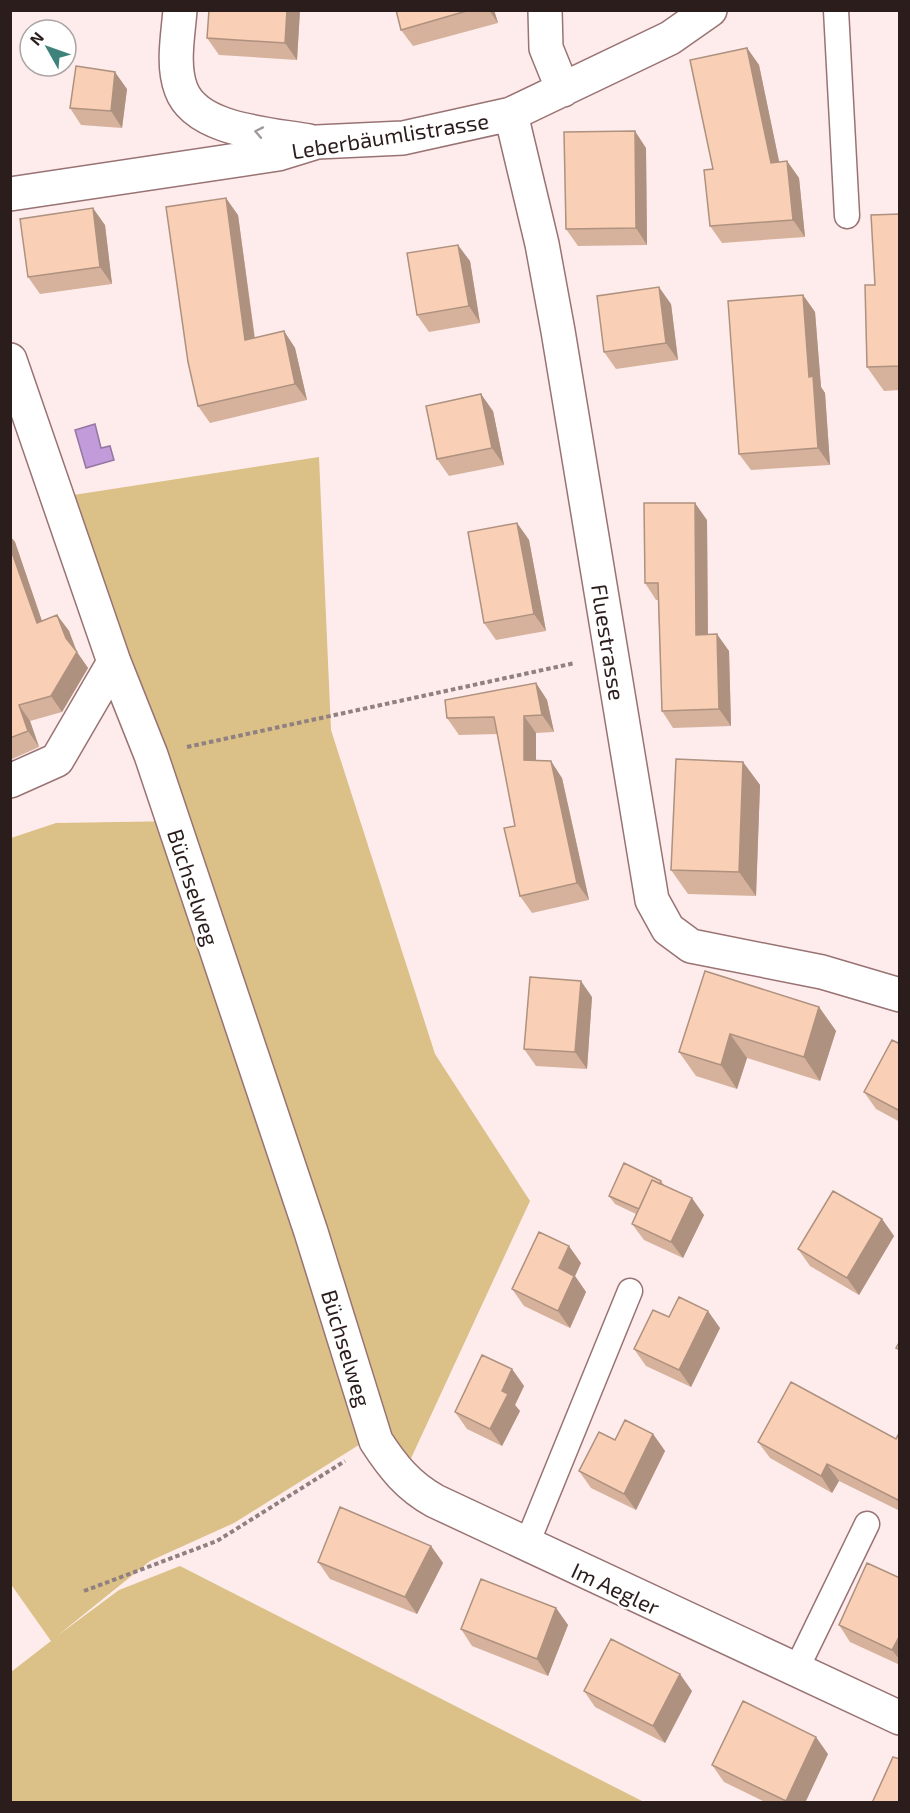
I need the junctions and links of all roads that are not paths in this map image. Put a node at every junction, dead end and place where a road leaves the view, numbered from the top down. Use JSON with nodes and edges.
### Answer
{"nodes":[{"id":1,"x":180,"y":10,"type":"edge"},
{"id":2,"x":545,"y":10,"type":"edge"},
{"id":3,"x":711,"y":10,"type":"edge"},
{"id":4,"x":836,"y":10,"type":"edge"},
{"id":5,"x":563,"y":90,"type":"junction"},
{"id":6,"x":511,"y":114,"type":"junction"},
{"id":7,"x":317,"y":142,"type":"junction"},
{"id":8,"x":10,"y":194,"type":"edge"},
{"id":9,"x":847,"y":216,"type":"dead end"},
{"id":10,"x":10,"y":360,"type":"edge"},
{"id":11,"x":114,"y":662,"type":"junction"},
{"id":12,"x":10,"y":781,"type":"edge"},
{"id":13,"x":900,"y":995,"type":"edge"},
{"id":14,"x":630,"y":1291,"type":"dead end"},
{"id":15,"x":372,"y":1429,"type":"joint"},
{"id":16,"x":867,"y":1524,"type":"dead end"},
{"id":17,"x":526,"y":1546,"type":"junction"},
{"id":18,"x":796,"y":1670,"type":"junction"},
{"id":19,"x":900,"y":1718,"type":"edge"}],
"edges":[{"from":7,"to":1,"type":"street","one_way":true},
{"from":2,"to":5,"type":"street"},
{"from":3,"to":5,"type":"street","name":"Leberbäumlistrasse"},
{"from":4,"to":9,"type":"lane"},
{"from":5,"to":6,"type":"street","name":"Leberbäumlistrasse"},
{"from":6,"to":7,"type":"street","name":"Leberbäumlistrasse"},
{"from":6,"to":13,"type":"street","name":"Fluestrasse"},
{"from":7,"to":8,"type":"street","name":"Leberbäumlistrasse"},
{"from":10,"to":11,"type":"street","name":"Büchselweg"},
{"from":11,"to":12,"type":"street"},
{"from":11,"to":15,"type":"street","name":"Büchselweg"},
{"from":14,"to":17,"type":"lane"},
{"from":15,"to":17,"type":"street","name":"Im Aegler"},
{"from":16,"to":18,"type":"lane"},
{"from":17,"to":18,"type":"street","name":"Im Aegler"},
{"from":18,"to":19,"type":"street","name":"Im Aegler"}]}
